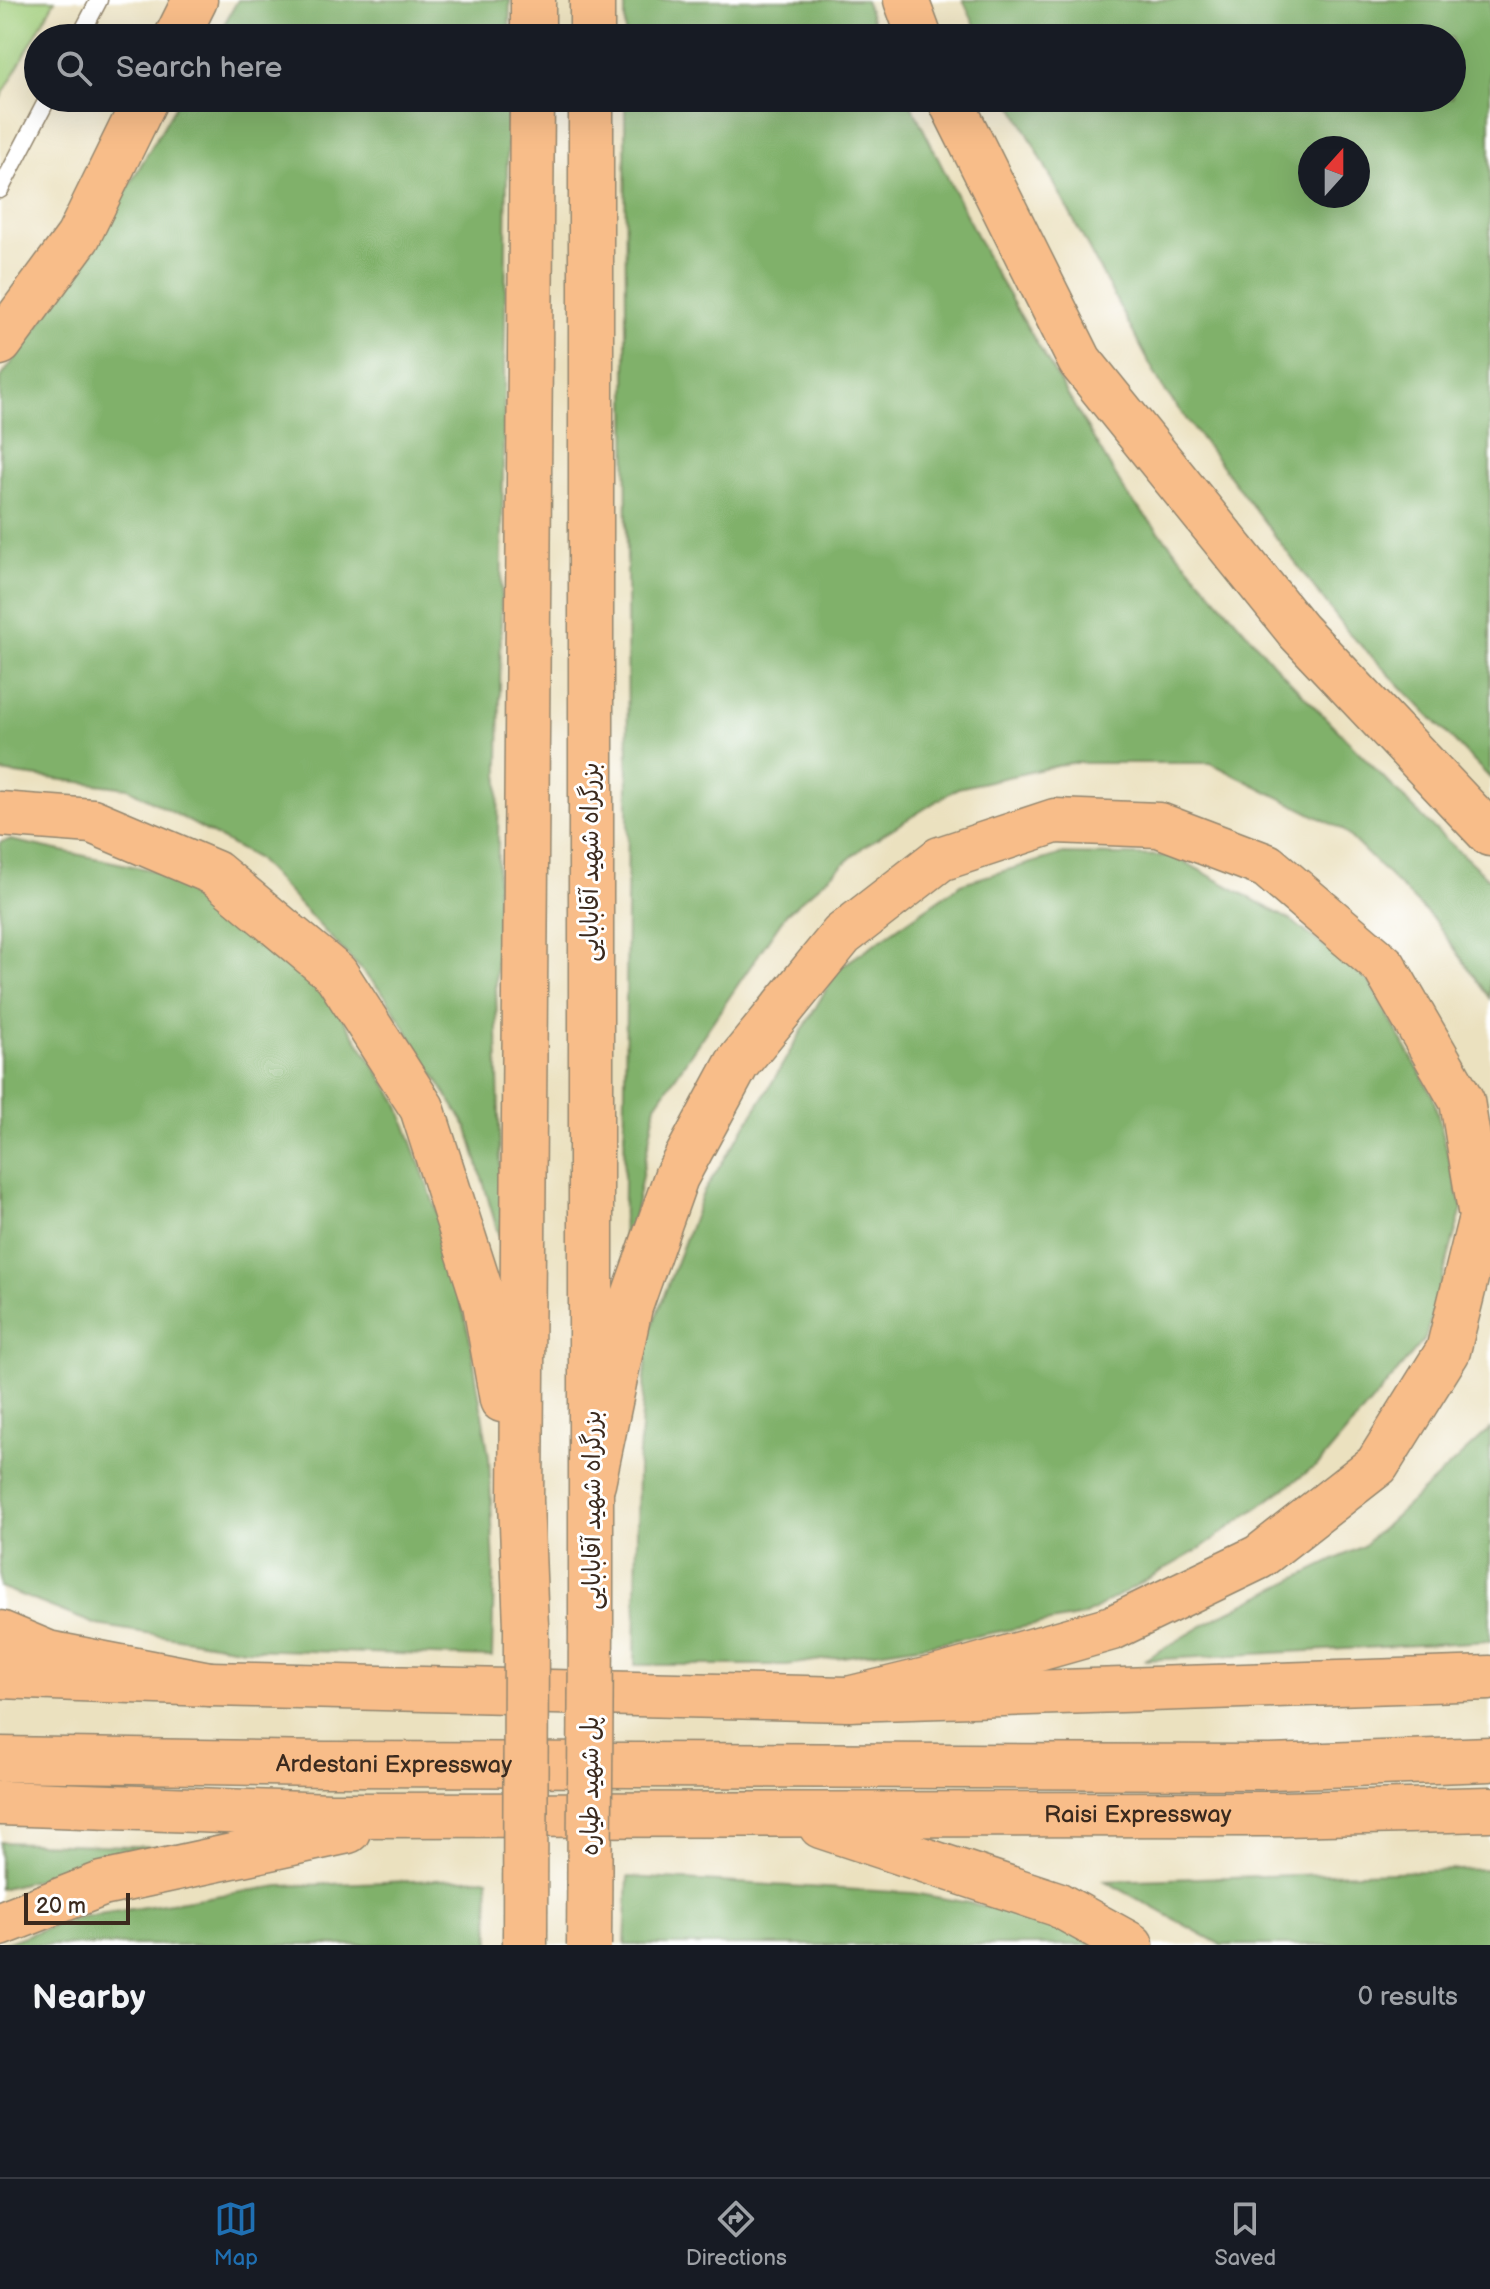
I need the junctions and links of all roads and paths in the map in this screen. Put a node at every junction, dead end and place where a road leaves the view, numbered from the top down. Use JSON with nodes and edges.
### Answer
{"nodes":[{"id":1,"x":99,"y":0,"type":"edge"},
{"id":2,"x":195,"y":0,"type":"edge"},
{"id":3,"x":533,"y":0,"type":"edge"},
{"id":4,"x":592,"y":0,"type":"edge"},
{"id":5,"x":906,"y":0,"type":"edge"},
{"id":6,"x":86,"y":24,"type":"edge"},
{"id":7,"x":183,"y":24,"type":"edge"},
{"id":8,"x":533,"y":24,"type":"edge"},
{"id":9,"x":592,"y":24,"type":"edge"},
{"id":10,"x":915,"y":24,"type":"edge"},
{"id":11,"x":41,"y":112,"type":"edge"},
{"id":12,"x":139,"y":112,"type":"edge"},
{"id":13,"x":532,"y":112,"type":"edge"},
{"id":14,"x":591,"y":112,"type":"edge"},
{"id":15,"x":956,"y":112,"type":"edge"},
{"id":16,"x":0,"y":190,"type":"edge"},
{"id":17,"x":0,"y":343,"type":"edge"},
{"id":18,"x":0,"y":814,"type":"edge"},
{"id":19,"x":1490,"y":834,"type":"edge"},
{"id":20,"x":593,"y":1483,"type":"junction"},
{"id":21,"x":521,"y":1501,"type":"junction"},
{"id":22,"x":591,"y":1627,"type":"joint"},
{"id":23,"x":0,"y":1633,"type":"edge"},
{"id":24,"x":0,"y":1676,"type":"edge"},
{"id":25,"x":1490,"y":1678,"type":"edge"},
{"id":26,"x":210,"y":1684,"type":"junction"},
{"id":27,"x":848,"y":1699,"type":"junction"},
{"id":28,"x":0,"y":1759,"type":"edge"},
{"id":29,"x":1490,"y":1759,"type":"edge"},
{"id":30,"x":788,"y":1766,"type":"joint"},
{"id":31,"x":0,"y":1803,"type":"edge"},
{"id":32,"x":1490,"y":1809,"type":"edge"},
{"id":33,"x":430,"y":1814,"type":"junction"},
{"id":34,"x":785,"y":1814,"type":"junction"},
{"id":35,"x":0,"y":1924,"type":"edge"},
{"id":36,"x":525,"y":1945,"type":"edge"},
{"id":37,"x":589,"y":1945,"type":"edge"},
{"id":38,"x":1131,"y":1945,"type":"edge"}],
"edges":[{"from":1,"to":6,"type":"lane"},
{"from":2,"to":7,"type":"main road"},
{"from":3,"to":8,"type":"main road"},
{"from":4,"to":9,"type":"main road"},
{"from":5,"to":10,"type":"main road"},
{"from":11,"to":16,"type":"lane"},
{"from":12,"to":17,"type":"main road"},
{"from":13,"to":21,"type":"main road"},
{"from":14,"to":20,"type":"main road","name":"بزرگراه شهید آقابابایی"},
{"from":15,"to":19,"type":"main road"},
{"from":18,"to":21,"type":"main road"},
{"from":20,"to":22,"type":"main road","name":"بزرگراه شهید آقابابایی"},
{"from":20,"to":27,"type":"main road"},
{"from":21,"to":36,"type":"main road","bridge":true},
{"from":22,"to":37,"type":"main road","name":"پل شهید طیاره","bridge":true},
{"from":23,"to":26,"type":"main road"},
{"from":24,"to":26,"type":"main road"},
{"from":25,"to":27,"type":"main road"},
{"from":26,"to":27,"type":"main road"},
{"from":28,"to":30,"type":"main road","name":"Ardestani Expressway"},
{"from":29,"to":30,"type":"main road","name":"Raisi Expressway"},
{"from":31,"to":33,"type":"main road","name":"Ardestani Expressway"},
{"from":32,"to":34,"type":"main road","name":"Raisi Expressway"},
{"from":33,"to":34,"type":"main road","name":"Ardestani Expressway"},
{"from":33,"to":35,"type":"main road"},
{"from":34,"to":38,"type":"main road"}]}
